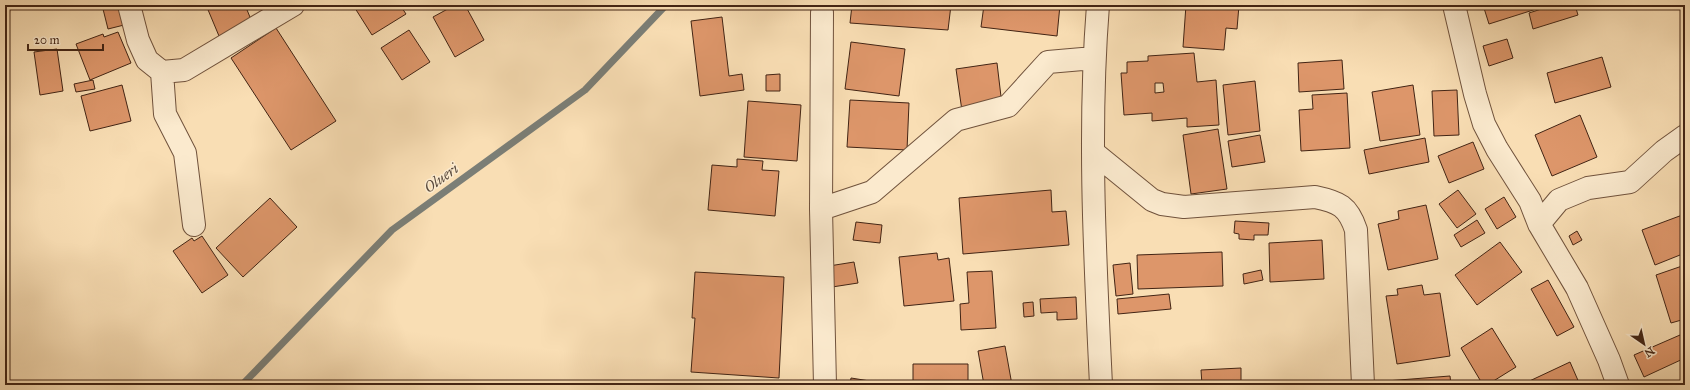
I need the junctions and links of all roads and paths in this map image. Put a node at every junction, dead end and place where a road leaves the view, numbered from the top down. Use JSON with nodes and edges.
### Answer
{"nodes":[{"id":1,"x":129,"y":5,"type":"edge"},
{"id":2,"x":293,"y":5,"type":"edge"},
{"id":3,"x":1098,"y":5,"type":"edge"},
{"id":4,"x":1454,"y":5,"type":"edge"},
{"id":5,"x":822,"y":13,"type":"dead end"},
{"id":6,"x":1094,"y":58,"type":"junction"},
{"id":7,"x":162,"y":72,"type":"junction"},
{"id":8,"x":1685,"y":136,"type":"edge"},
{"id":9,"x":1093,"y":152,"type":"junction"},
{"id":10,"x":821,"y":209,"type":"junction"},
{"id":11,"x":1539,"y":224,"type":"junction"},
{"id":12,"x":194,"y":225,"type":"dead end"},
{"id":13,"x":825,"y":385,"type":"edge"},
{"id":14,"x":1101,"y":385,"type":"edge"},
{"id":15,"x":1363,"y":385,"type":"edge"},
{"id":16,"x":1618,"y":385,"type":"edge"}],
"edges":[{"from":1,"to":7,"type":"street"},
{"from":2,"to":7,"type":"street"},
{"from":3,"to":6,"type":"street"},
{"from":4,"to":11,"type":"street"},
{"from":5,"to":10,"type":"street"},
{"from":6,"to":9,"type":"street"},
{"from":6,"to":10,"type":"street"},
{"from":7,"to":12,"type":"street"},
{"from":8,"to":11,"type":"street"},
{"from":9,"to":14,"type":"street"},
{"from":9,"to":15,"type":"street"},
{"from":10,"to":13,"type":"street"},
{"from":11,"to":16,"type":"street"}]}
